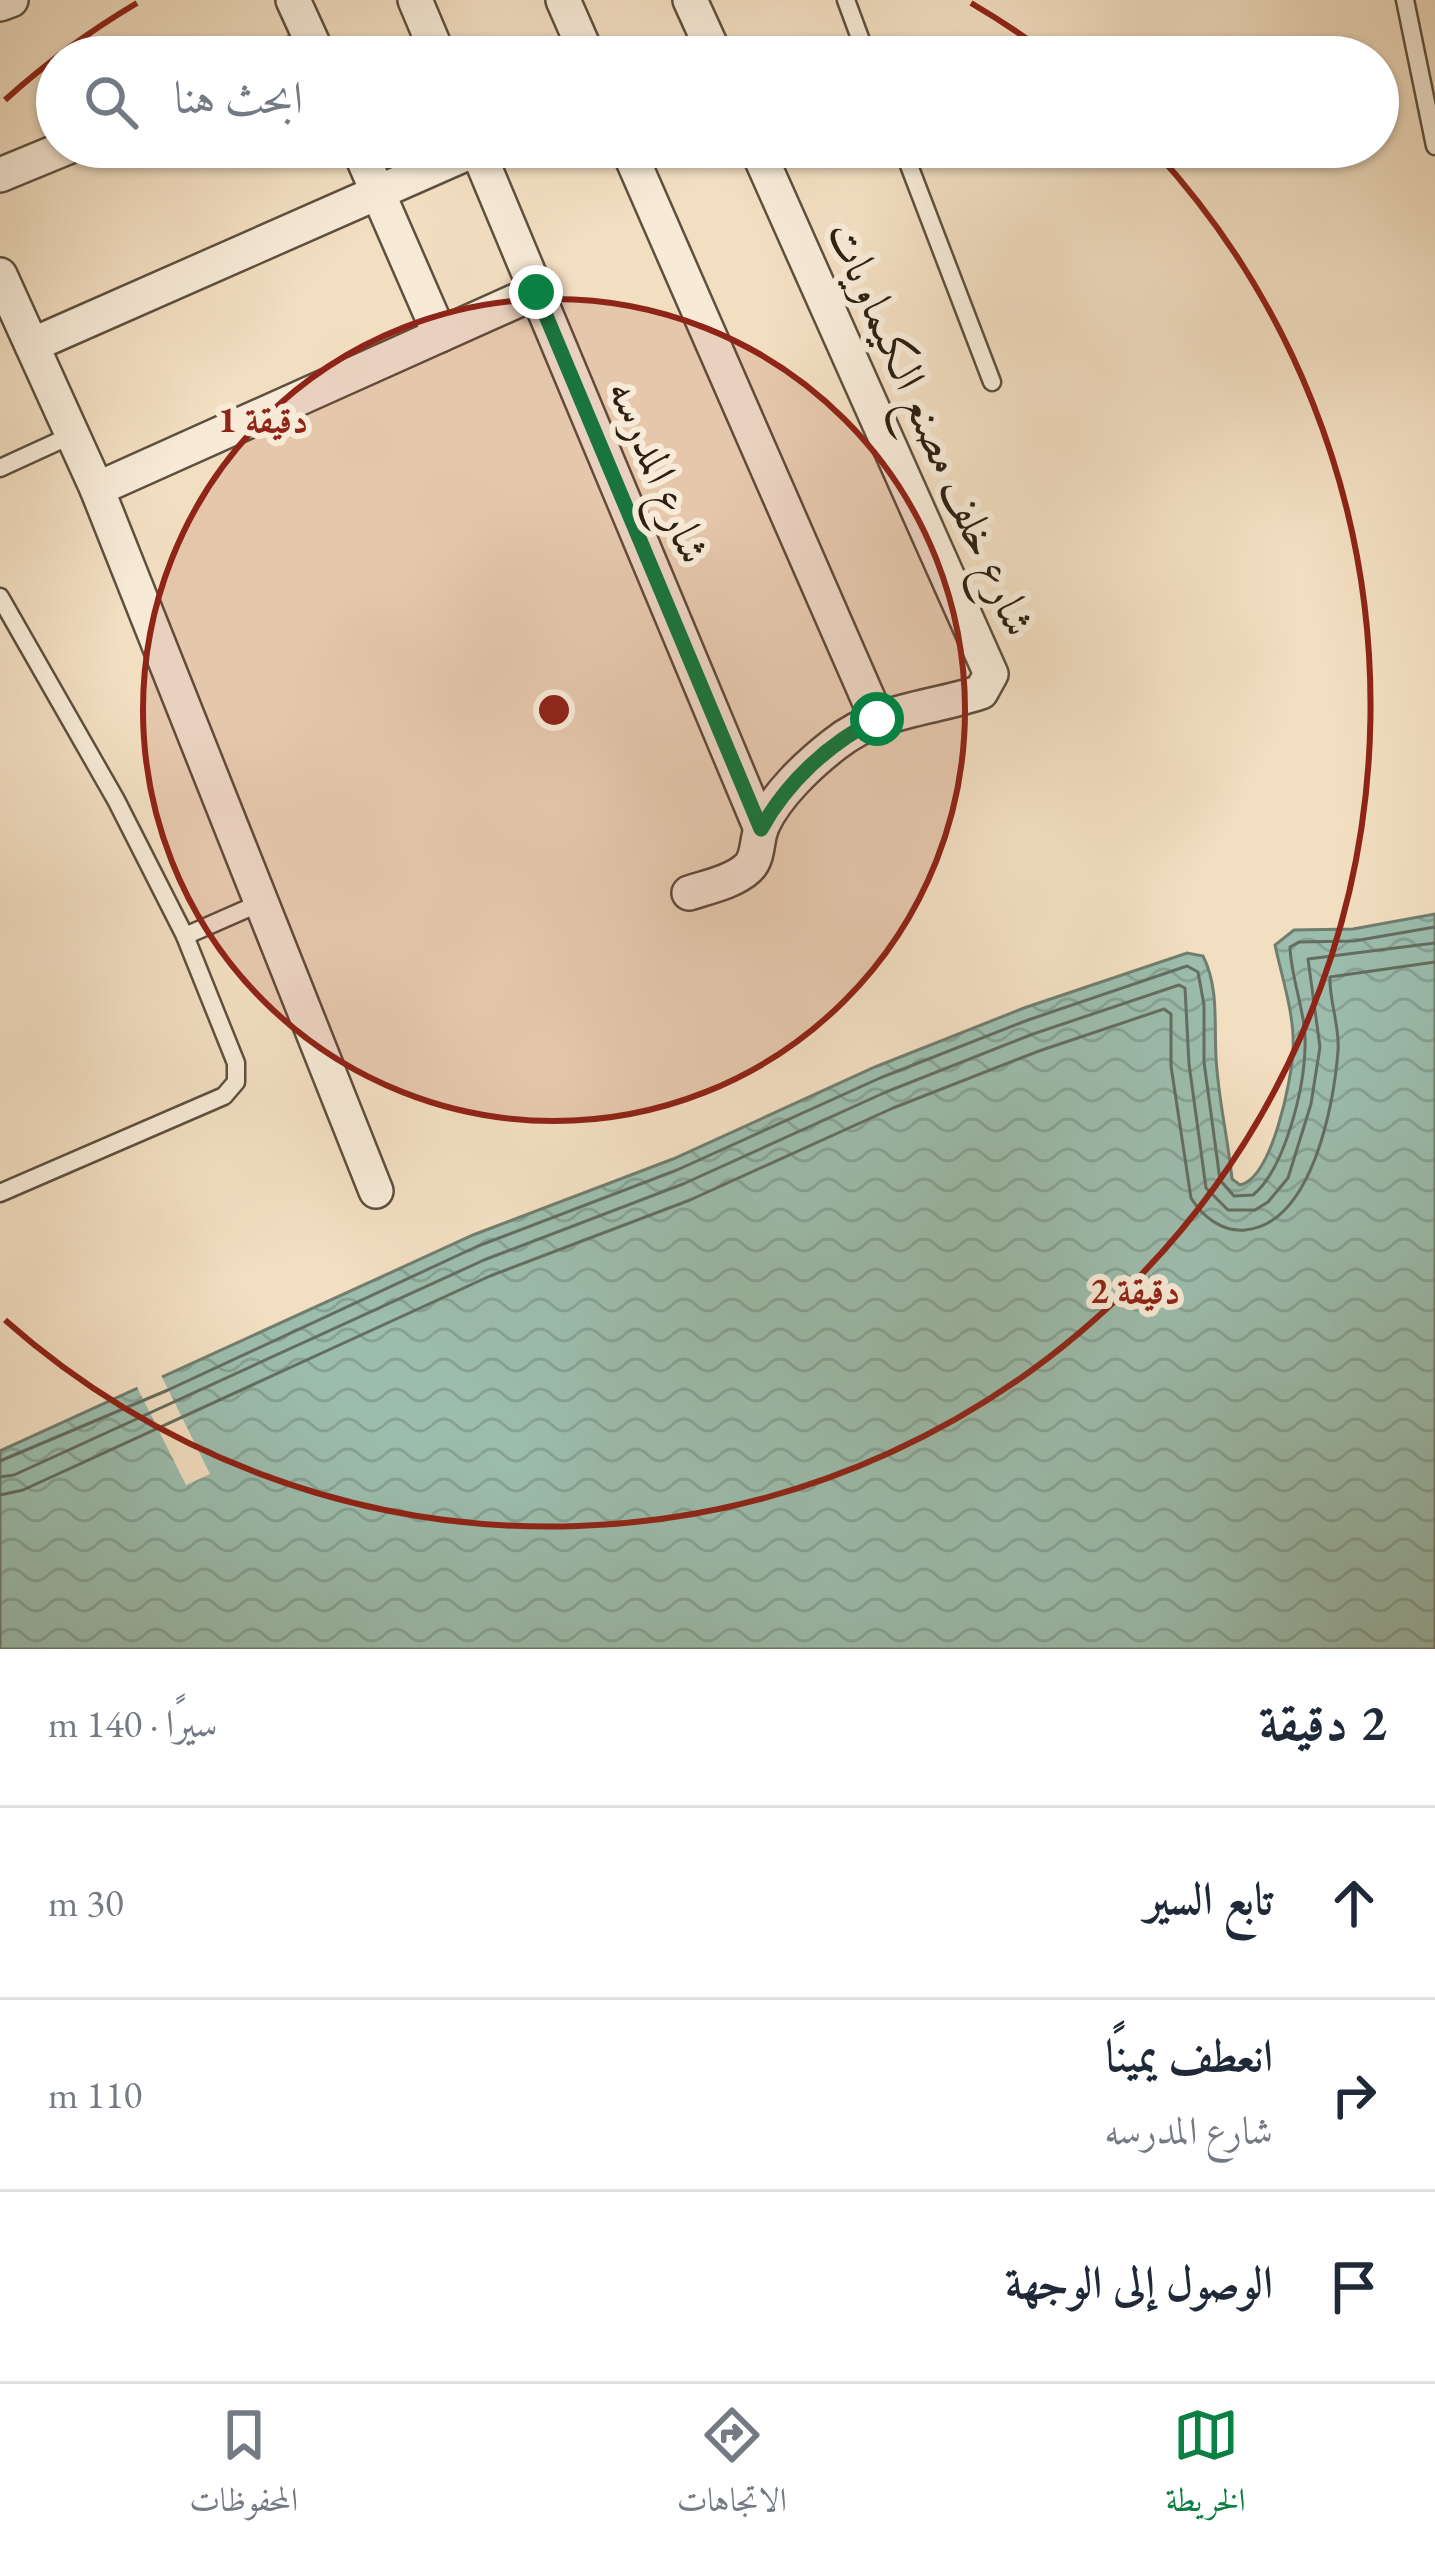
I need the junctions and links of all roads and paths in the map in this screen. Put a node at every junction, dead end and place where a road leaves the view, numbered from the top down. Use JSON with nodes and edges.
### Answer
{"nodes":[{"id":1,"x":11,"y":0,"type":"edge"},
{"id":2,"x":293,"y":0,"type":"edge"},
{"id":3,"x":415,"y":0,"type":"edge"},
{"id":4,"x":563,"y":0,"type":"edge"},
{"id":5,"x":690,"y":0,"type":"edge"},
{"id":6,"x":846,"y":0,"type":"edge"},
{"id":7,"x":1405,"y":0,"type":"edge"},
{"id":8,"x":0,"y":4,"type":"edge"},
{"id":9,"x":302,"y":36,"type":"edge"},
{"id":10,"x":430,"y":36,"type":"edge"},
{"id":11,"x":579,"y":36,"type":"edge"},
{"id":12,"x":706,"y":36,"type":"edge"},
{"id":13,"x":859,"y":36,"type":"edge"},
{"id":14,"x":1435,"y":146,"type":"edge"},
{"id":15,"x":36,"y":160,"type":"edge"},
{"id":16,"x":367,"y":168,"type":"edge"},
{"id":17,"x":433,"y":168,"type":"edge"},
{"id":18,"x":486,"y":168,"type":"edge"},
{"id":19,"x":636,"y":168,"type":"edge"},
{"id":20,"x":765,"y":168,"type":"edge"},
{"id":21,"x":910,"y":168,"type":"edge"},
{"id":22,"x":0,"y":175,"type":"edge"},
{"id":23,"x":378,"y":192,"type":"junction"},
{"id":24,"x":0,"y":275,"type":"edge"},
{"id":25,"x":536,"y":292,"type":"junction"},
{"id":26,"x":440,"y":335,"type":"junction"},
{"id":27,"x":32,"y":345,"type":"junction"},
{"id":28,"x":992,"y":382,"type":"dead end"},
{"id":29,"x":72,"y":435,"type":"junction"},
{"id":30,"x":0,"y":468,"type":"edge"},
{"id":31,"x":97,"y":490,"type":"junction"},
{"id":32,"x":0,"y":597,"type":"edge"},
{"id":33,"x":877,"y":719,"type":"junction"},
{"id":34,"x":761,"y":829,"type":"junction"},
{"id":35,"x":688,"y":893,"type":"dead end"},
{"id":36,"x":260,"y":903,"type":"junction"},
{"id":37,"x":185,"y":936,"type":"junction"},
{"id":38,"x":376,"y":1191,"type":"dead end"},
{"id":39,"x":0,"y":1192,"type":"edge"}],
"edges":[{"from":1,"to":8,"type":"street"},
{"from":2,"to":9,"type":"street"},
{"from":3,"to":10,"type":"street"},
{"from":4,"to":11,"type":"street"},
{"from":5,"to":12,"type":"street"},
{"from":6,"to":13,"type":"lane"},
{"from":7,"to":14,"type":"lane"},
{"from":15,"to":22,"type":"street"},
{"from":16,"to":23,"type":"street"},
{"from":17,"to":23,"type":"street"},
{"from":18,"to":25,"type":"street","name":"شارع المدرسه"},
{"from":19,"to":33,"type":"street"},
{"from":20,"to":33,"type":"street","name":"شارع خلف مصنع الكيماويات"},
{"from":21,"to":28,"type":"lane"},
{"from":23,"to":26,"type":"street"},
{"from":23,"to":27,"type":"street"},
{"from":24,"to":27,"type":"street"},
{"from":25,"to":26,"type":"street"},
{"from":25,"to":34,"type":"street","name":"شارع المدرسه"},
{"from":26,"to":31,"type":"street"},
{"from":27,"to":29,"type":"street"},
{"from":29,"to":30,"type":"lane"},
{"from":29,"to":31,"type":"street"},
{"from":31,"to":36,"type":"street"},
{"from":32,"to":37,"type":"lane"},
{"from":33,"to":34,"type":"street"},
{"from":34,"to":35,"type":"street"},
{"from":36,"to":37,"type":"lane"},
{"from":36,"to":38,"type":"street"},
{"from":37,"to":39,"type":"lane"}]}
